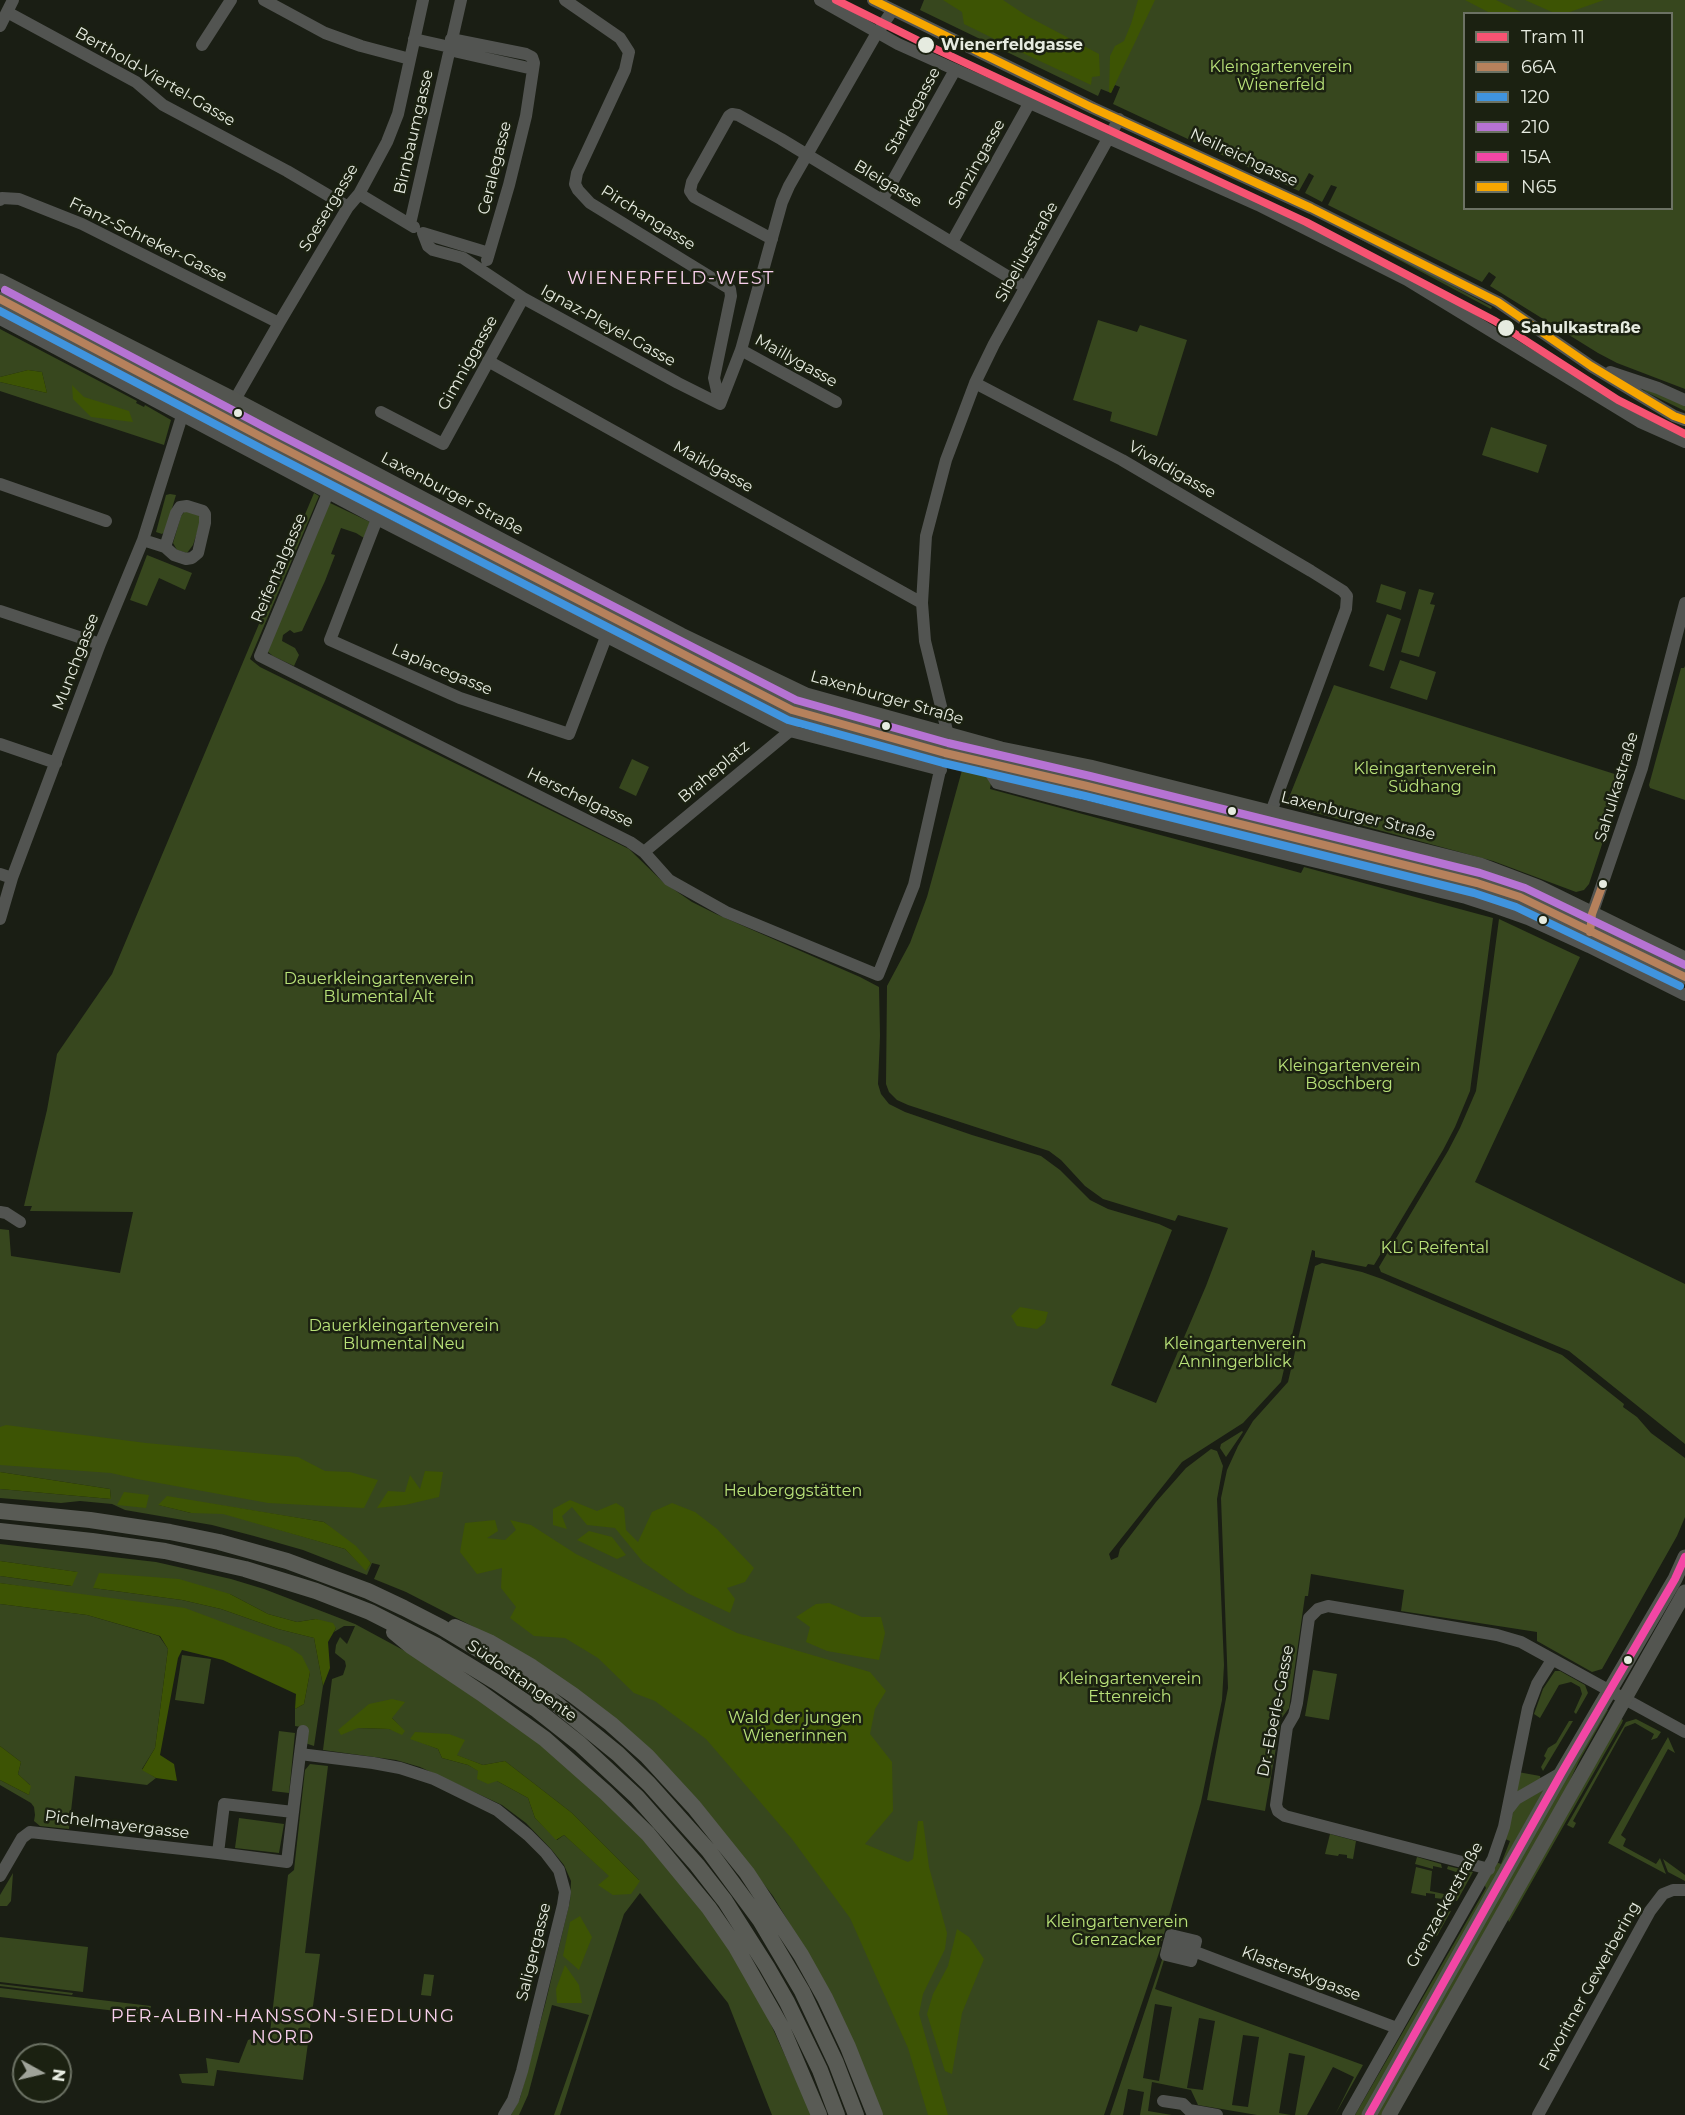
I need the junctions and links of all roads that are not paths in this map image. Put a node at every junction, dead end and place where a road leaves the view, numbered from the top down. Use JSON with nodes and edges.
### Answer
{"nodes":[{"id":1,"x":231,"y":0,"type":"edge"},
{"id":2,"x":264,"y":0,"type":"edge"},
{"id":3,"x":423,"y":0,"type":"edge"},
{"id":4,"x":461,"y":0,"type":"edge"},
{"id":5,"x":565,"y":0,"type":"edge"},
{"id":6,"x":820,"y":0,"type":"edge"},
{"id":7,"x":873,"y":0,"type":"edge"},
{"id":8,"x":10,"y":6,"type":"edge"},
{"id":9,"x":892,"y":11,"type":"junction"},
{"id":10,"x":0,"y":26,"type":"edge"},
{"id":11,"x":877,"y":33,"type":"junction"},
{"id":12,"x":414,"y":39,"type":"junction"},
{"id":13,"x":202,"y":45,"type":"dead end"},
{"id":14,"x":450,"y":45,"type":"junction"},
{"id":15,"x":410,"y":59,"type":"junction"},
{"id":16,"x":955,"y":70,"type":"junction"},
{"id":17,"x":1030,"y":102,"type":"junction"},
{"id":18,"x":1119,"y":119,"type":"junction"},
{"id":19,"x":1110,"y":138,"type":"junction"},
{"id":20,"x":806,"y":154,"type":"junction"},
{"id":21,"x":358,"y":194,"type":"junction"},
{"id":22,"x":0,"y":200,"type":"edge"},
{"id":23,"x":882,"y":200,"type":"junction"},
{"id":24,"x":348,"y":207,"type":"junction"},
{"id":25,"x":410,"y":224,"type":"junction"},
{"id":26,"x":423,"y":233,"type":"junction"},
{"id":27,"x":772,"y":239,"type":"junction"},
{"id":28,"x":952,"y":242,"type":"junction"},
{"id":29,"x":489,"y":254,"type":"junction"},
{"id":30,"x":483,"y":272,"type":"junction"},
{"id":31,"x":0,"y":281,"type":"edge"},
{"id":32,"x":1025,"y":287,"type":"junction"},
{"id":33,"x":523,"y":298,"type":"junction"},
{"id":34,"x":0,"y":299,"type":"edge"},
{"id":35,"x":0,"y":319,"type":"edge"},
{"id":36,"x":279,"y":323,"type":"junction"},
{"id":37,"x":741,"y":350,"type":"junction"},
{"id":38,"x":488,"y":361,"type":"junction"},
{"id":39,"x":1592,"y":366,"type":"junction"},
{"id":40,"x":975,"y":383,"type":"junction"},
{"id":41,"x":235,"y":400,"type":"junction"},
{"id":42,"x":1685,"y":400,"type":"edge"},
{"id":43,"x":836,"y":402,"type":"dead end"},
{"id":44,"x":720,"y":404,"type":"junction"},
{"id":45,"x":381,"y":412,"type":"dead end"},
{"id":46,"x":182,"y":416,"type":"junction"},
{"id":47,"x":225,"y":417,"type":"junction"},
{"id":48,"x":1685,"y":420,"type":"edge"},
{"id":49,"x":1685,"y":442,"type":"edge"},
{"id":50,"x":0,"y":484,"type":"edge"},
{"id":51,"x":328,"y":493,"type":"junction"},
{"id":52,"x":377,"y":519,"type":"junction"},
{"id":53,"x":106,"y":520,"type":"dead end"},
{"id":54,"x":143,"y":540,"type":"junction"},
{"id":55,"x":165,"y":547,"type":"dead end"},
{"id":56,"x":922,"y":603,"type":"junction"},
{"id":57,"x":1685,"y":603,"type":"edge"},
{"id":58,"x":0,"y":612,"type":"edge"},
{"id":59,"x":606,"y":637,"type":"junction"},
{"id":60,"x":100,"y":645,"type":"junction"},
{"id":61,"x":260,"y":656,"type":"joint"},
{"id":62,"x":799,"y":713,"type":"junction"},
{"id":63,"x":790,"y":731,"type":"junction"},
{"id":64,"x":948,"y":735,"type":"junction"},
{"id":65,"x":0,"y":744,"type":"edge"},
{"id":66,"x":945,"y":753,"type":"junction"},
{"id":67,"x":56,"y":762,"type":"junction"},
{"id":68,"x":940,"y":770,"type":"junction"},
{"id":69,"x":1271,"y":812,"type":"junction"},
{"id":70,"x":644,"y":852,"type":"junction"},
{"id":71,"x":6,"y":876,"type":"edge"},
{"id":72,"x":1592,"y":914,"type":"junction"},
{"id":73,"x":0,"y":919,"type":"edge"},
{"id":74,"x":1588,"y":939,"type":"junction"},
{"id":75,"x":1685,"y":958,"type":"edge"},
{"id":76,"x":878,"y":975,"type":"joint"},
{"id":77,"x":1685,"y":977,"type":"edge"},
{"id":78,"x":1685,"y":995,"type":"edge"},
{"id":79,"x":0,"y":1212,"type":"edge"},
{"id":80,"x":20,"y":1222,"type":"dead end"},
{"id":81,"x":0,"y":1511,"type":"edge"},
{"id":82,"x":0,"y":1531,"type":"edge"},
{"id":83,"x":1685,"y":1557,"type":"edge"},
{"id":84,"x":1685,"y":1592,"type":"edge"},
{"id":85,"x":404,"y":1608,"type":"junction"},
{"id":86,"x":370,"y":1612,"type":"junction"},
{"id":87,"x":1552,"y":1660,"type":"junction"},
{"id":88,"x":1610,"y":1690,"type":"junction"},
{"id":89,"x":1626,"y":1699,"type":"junction"},
{"id":90,"x":303,"y":1731,"type":"dead end"},
{"id":91,"x":1685,"y":1732,"type":"edge"},
{"id":92,"x":300,"y":1754,"type":"junction"},
{"id":93,"x":1562,"y":1772,"type":"junction"},
{"id":94,"x":1509,"y":1808,"type":"junction"},
{"id":95,"x":293,"y":1812,"type":"junction"},
{"id":96,"x":218,"y":1853,"type":"junction"},
{"id":97,"x":1489,"y":1869,"type":"junction"},
{"id":98,"x":1,"y":1874,"type":"edge"},
{"id":99,"x":1685,"y":1890,"type":"edge"},
{"id":100,"x":1173,"y":1946,"type":"dead end"},
{"id":101,"x":1397,"y":2028,"type":"junction"},
{"id":102,"x":1163,"y":2101,"type":"dead end"},
{"id":103,"x":504,"y":2115,"type":"edge"},
{"id":104,"x":819,"y":2115,"type":"edge"},
{"id":105,"x":837,"y":2115,"type":"edge"},
{"id":106,"x":856,"y":2115,"type":"edge"},
{"id":107,"x":874,"y":2115,"type":"edge"},
{"id":108,"x":1217,"y":2115,"type":"edge"},
{"id":109,"x":1348,"y":2115,"type":"edge"},
{"id":110,"x":1369,"y":2115,"type":"edge"},
{"id":111,"x":1389,"y":2115,"type":"edge"},
{"id":112,"x":1538,"y":2115,"type":"edge"}],
"edges":[{"from":1,"to":13,"type":"street"},
{"from":2,"to":15,"type":"street"},
{"from":3,"to":12,"type":"street","name":"Soesergasse"},
{"from":4,"to":14,"type":"street","name":"Birnbaumgasse"},
{"from":5,"to":44,"type":"street","name":"Pirchangasse"},
{"from":6,"to":11,"type":"street"},
{"from":7,"to":9,"type":"street","name":"Neilreichgasse"},
{"from":8,"to":10,"type":"street"},
{"from":8,"to":24,"type":"street","name":"Berthold-Viertel-Gasse"},
{"from":9,"to":11,"type":"street"},
{"from":9,"to":18,"type":"street","name":"Neilreichgasse"},
{"from":11,"to":16,"type":"street"},
{"from":11,"to":20,"type":"street"},
{"from":12,"to":14,"type":"street"},
{"from":12,"to":15,"type":"street","name":"Soesergasse"},
{"from":14,"to":25,"type":"street","name":"Birnbaumgasse"},
{"from":14,"to":29,"type":"street","name":"Ceralegasse"},
{"from":15,"to":21,"type":"street","name":"Soesergasse"},
{"from":16,"to":17,"type":"street"},
{"from":16,"to":23,"type":"street","name":"Starkegasse"},
{"from":17,"to":19,"type":"street"},
{"from":17,"to":28,"type":"street","name":"Sanzingasse"},
{"from":18,"to":19,"type":"street","name":"Sibeliusstraße"},
{"from":18,"to":39,"type":"street","name":"Neilreichgasse"},
{"from":19,"to":32,"type":"street","name":"Sibeliusstraße"},
{"from":19,"to":49,"type":"street"},
{"from":20,"to":23,"type":"street","name":"Bleigasse"},
{"from":20,"to":27,"type":"street"},
{"from":20,"to":27,"type":"street","name":"Bleigasse"},
{"from":21,"to":24,"type":"street","name":"Soesergasse"},
{"from":21,"to":25,"type":"street"},
{"from":22,"to":36,"type":"street","name":"Franz-Schreker-Gasse"},
{"from":23,"to":28,"type":"street","name":"Bleigasse"},
{"from":24,"to":36,"type":"street","name":"Soesergasse"},
{"from":25,"to":26,"type":"street"},
{"from":26,"to":29,"type":"street"},
{"from":26,"to":30,"type":"street","name":"Ignaz-Pleyel-Gasse"},
{"from":27,"to":37,"type":"street"},
{"from":28,"to":32,"type":"street","name":"Bleigasse"},
{"from":29,"to":30,"type":"street","name":"Ceralegasse"},
{"from":30,"to":33,"type":"street","name":"Ignaz-Pleyel-Gasse"},
{"from":31,"to":41,"type":"main road","name":"Laxenburger Straße"},
{"from":32,"to":40,"type":"street","name":"Sibeliusstraße"},
{"from":33,"to":38,"type":"street","name":"Gimniggasse"},
{"from":33,"to":44,"type":"street","name":"Ignaz-Pleyel-Gasse"},
{"from":34,"to":47,"type":"main road"},
{"from":35,"to":46,"type":"street"},
{"from":36,"to":41,"type":"street","name":"Soesergasse"},
{"from":37,"to":43,"type":"street","name":"Maillygasse"},
{"from":37,"to":44,"type":"street"},
{"from":38,"to":45,"type":"street","name":"Gimniggasse"},
{"from":38,"to":56,"type":"street","name":"Maiklgasse"},
{"from":39,"to":42,"type":"street","name":"Neilreichgasse"},
{"from":39,"to":48,"type":"street","name":"Neilreichgasse"},
{"from":40,"to":56,"type":"street","name":"Sibeliusstraße"},
{"from":40,"to":69,"type":"street","name":"Vivaldigasse"},
{"from":41,"to":47,"type":"street","name":"Soesergasse"},
{"from":41,"to":64,"type":"main road","name":"Laxenburger Straße"},
{"from":46,"to":51,"type":"street"},
{"from":46,"to":54,"type":"street","name":"Munchgasse"},
{"from":47,"to":62,"type":"main road"},
{"from":50,"to":53,"type":"street"},
{"from":51,"to":52,"type":"street"},
{"from":51,"to":61,"type":"street","name":"Reifentalgasse"},
{"from":52,"to":59,"type":"street"},
{"from":52,"to":59,"type":"street","name":"Laplacegasse"},
{"from":54,"to":55,"type":"street"},
{"from":54,"to":60,"type":"street","name":"Munchgasse"},
{"from":56,"to":64,"type":"street","name":"Sibeliusstraße"},
{"from":57,"to":72,"type":"street","name":"Sahulkastraße"},
{"from":58,"to":60,"type":"street"},
{"from":59,"to":63,"type":"street"},
{"from":60,"to":67,"type":"street","name":"Munchgasse"},
{"from":61,"to":70,"type":"street","name":"Herschelgasse"},
{"from":62,"to":63,"type":"street","name":"Braheplatz"},
{"from":62,"to":66,"type":"main road"},
{"from":63,"to":68,"type":"street"},
{"from":63,"to":70,"type":"street","name":"Braheplatz"},
{"from":64,"to":66,"type":"street","name":"Sibeliusstraße"},
{"from":64,"to":69,"type":"main road","name":"Laxenburger Straße"},
{"from":65,"to":67,"type":"street"},
{"from":66,"to":68,"type":"street","name":"Sibeliusstraße"},
{"from":66,"to":74,"type":"main road"},
{"from":67,"to":71,"type":"street","name":"Munchgasse"},
{"from":68,"to":76,"type":"street","name":"Sibeliusstraße"},
{"from":69,"to":72,"type":"main road","name":"Laxenburger Straße"},
{"from":70,"to":76,"type":"street","name":"Herschelgasse"},
{"from":71,"to":73,"type":"street","name":"Munchgasse"},
{"from":72,"to":74,"type":"street","name":"Sahulkastraße"},
{"from":72,"to":75,"type":"main road","name":"Laxenburger Straße"},
{"from":74,"to":77,"type":"main road"},
{"from":74,"to":78,"type":"street"},
{"from":79,"to":80,"type":"street"},
{"from":81,"to":85,"type":"highway","name":"Südosttangente"},
{"from":82,"to":86,"type":"highway","name":"Südosttangente"},
{"from":83,"to":88,"type":"main road"},
{"from":84,"to":89,"type":"main road"},
{"from":85,"to":106,"type":"highway","name":"Südosttangente"},
{"from":85,"to":107,"type":"highway"},
{"from":86,"to":104,"type":"highway"},
{"from":86,"to":105,"type":"highway","name":"Südosttangente"},
{"from":87,"to":88,"type":"street"},
{"from":87,"to":94,"type":"street","name":"Grenzackerstraße"},
{"from":87,"to":97,"type":"street","name":"Dr.-Eberle-Gasse"},
{"from":88,"to":89,"type":"street"},
{"from":88,"to":93,"type":"main road"},
{"from":89,"to":91,"type":"street"},
{"from":89,"to":111,"type":"main road"},
{"from":90,"to":92,"type":"street"},
{"from":92,"to":95,"type":"street"},
{"from":92,"to":103,"type":"street","name":"Saligergasse"},
{"from":93,"to":94,"type":"street"},
{"from":93,"to":110,"type":"main road"},
{"from":94,"to":97,"type":"street","name":"Grenzackerstraße"},
{"from":95,"to":96,"type":"street"},
{"from":95,"to":96,"type":"street"},
{"from":96,"to":98,"type":"street","name":"Pichelmayergasse"},
{"from":97,"to":101,"type":"street","name":"Grenzackerstraße"},
{"from":99,"to":112,"type":"street","name":"Favoritner Gewerbering"},
{"from":100,"to":101,"type":"street","name":"Klasterskygasse"},
{"from":101,"to":109,"type":"street","name":"Grenzackerstraße"},
{"from":102,"to":108,"type":"street"}]}
